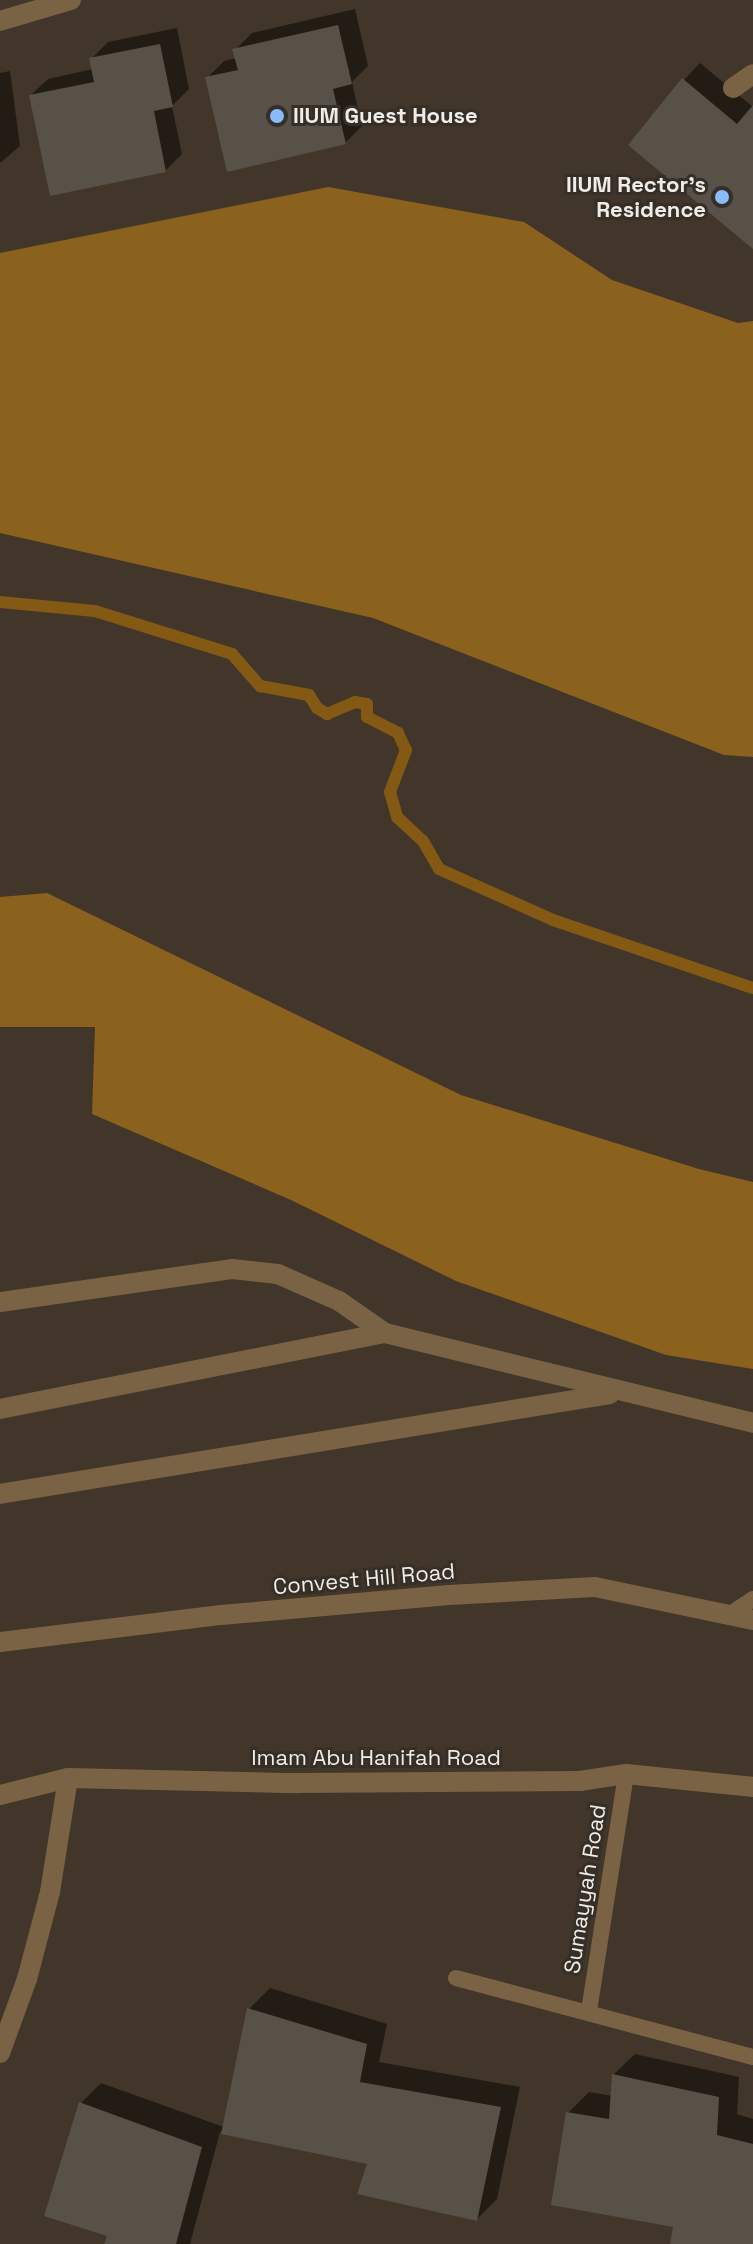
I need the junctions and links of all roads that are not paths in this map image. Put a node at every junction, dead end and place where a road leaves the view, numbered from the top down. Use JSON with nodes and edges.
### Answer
{"nodes":[{"id":1,"x":71,"y":0,"type":"edge"},
{"id":2,"x":0,"y":21,"type":"edge"},
{"id":3,"x":753,"y":74,"type":"edge"},
{"id":4,"x":733,"y":88,"type":"dead end"},
{"id":5,"x":0,"y":1302,"type":"edge"},
{"id":6,"x":385,"y":1333,"type":"junction"},
{"id":7,"x":618,"y":1392,"type":"junction"},
{"id":8,"x":0,"y":1409,"type":"edge"},
{"id":9,"x":753,"y":1423,"type":"edge"},
{"id":10,"x":0,"y":1494,"type":"edge"},
{"id":11,"x":753,"y":1599,"type":"edge"},
{"id":12,"x":732,"y":1613,"type":"junction"},
{"id":13,"x":753,"y":1620,"type":"edge"},
{"id":14,"x":0,"y":1642,"type":"edge"},
{"id":15,"x":626,"y":1774,"type":"junction"},
{"id":16,"x":68,"y":1778,"type":"junction"},
{"id":17,"x":753,"y":1787,"type":"edge"},
{"id":18,"x":0,"y":1795,"type":"edge"},
{"id":19,"x":456,"y":1978,"type":"dead end"},
{"id":20,"x":589,"y":2011,"type":"junction"},
{"id":21,"x":0,"y":2053,"type":"edge"},
{"id":22,"x":753,"y":2057,"type":"edge"}],
"edges":[{"from":1,"to":2,"type":"street"},
{"from":3,"to":4,"type":"street"},
{"from":5,"to":6,"type":"street"},
{"from":6,"to":7,"type":"street"},
{"from":6,"to":8,"type":"street"},
{"from":7,"to":9,"type":"street"},
{"from":7,"to":10,"type":"street"},
{"from":11,"to":12,"type":"lane"},
{"from":12,"to":13,"type":"street","name":"Convest Hill Road"},
{"from":12,"to":14,"type":"street","name":"Convest Hill Road"},
{"from":15,"to":16,"type":"street","name":"Imam Abu Hanifah Road"},
{"from":15,"to":17,"type":"street","name":"Imam Abu Hanifah Road"},
{"from":15,"to":20,"type":"lane","name":"Sumayyah Road"},
{"from":16,"to":18,"type":"street","name":"Imam Abu Hanifah Road"},
{"from":16,"to":21,"type":"street"},
{"from":19,"to":20,"type":"lane","name":"Sumayyah Road"},
{"from":20,"to":22,"type":"lane","name":"Sumayyah Road"}]}
